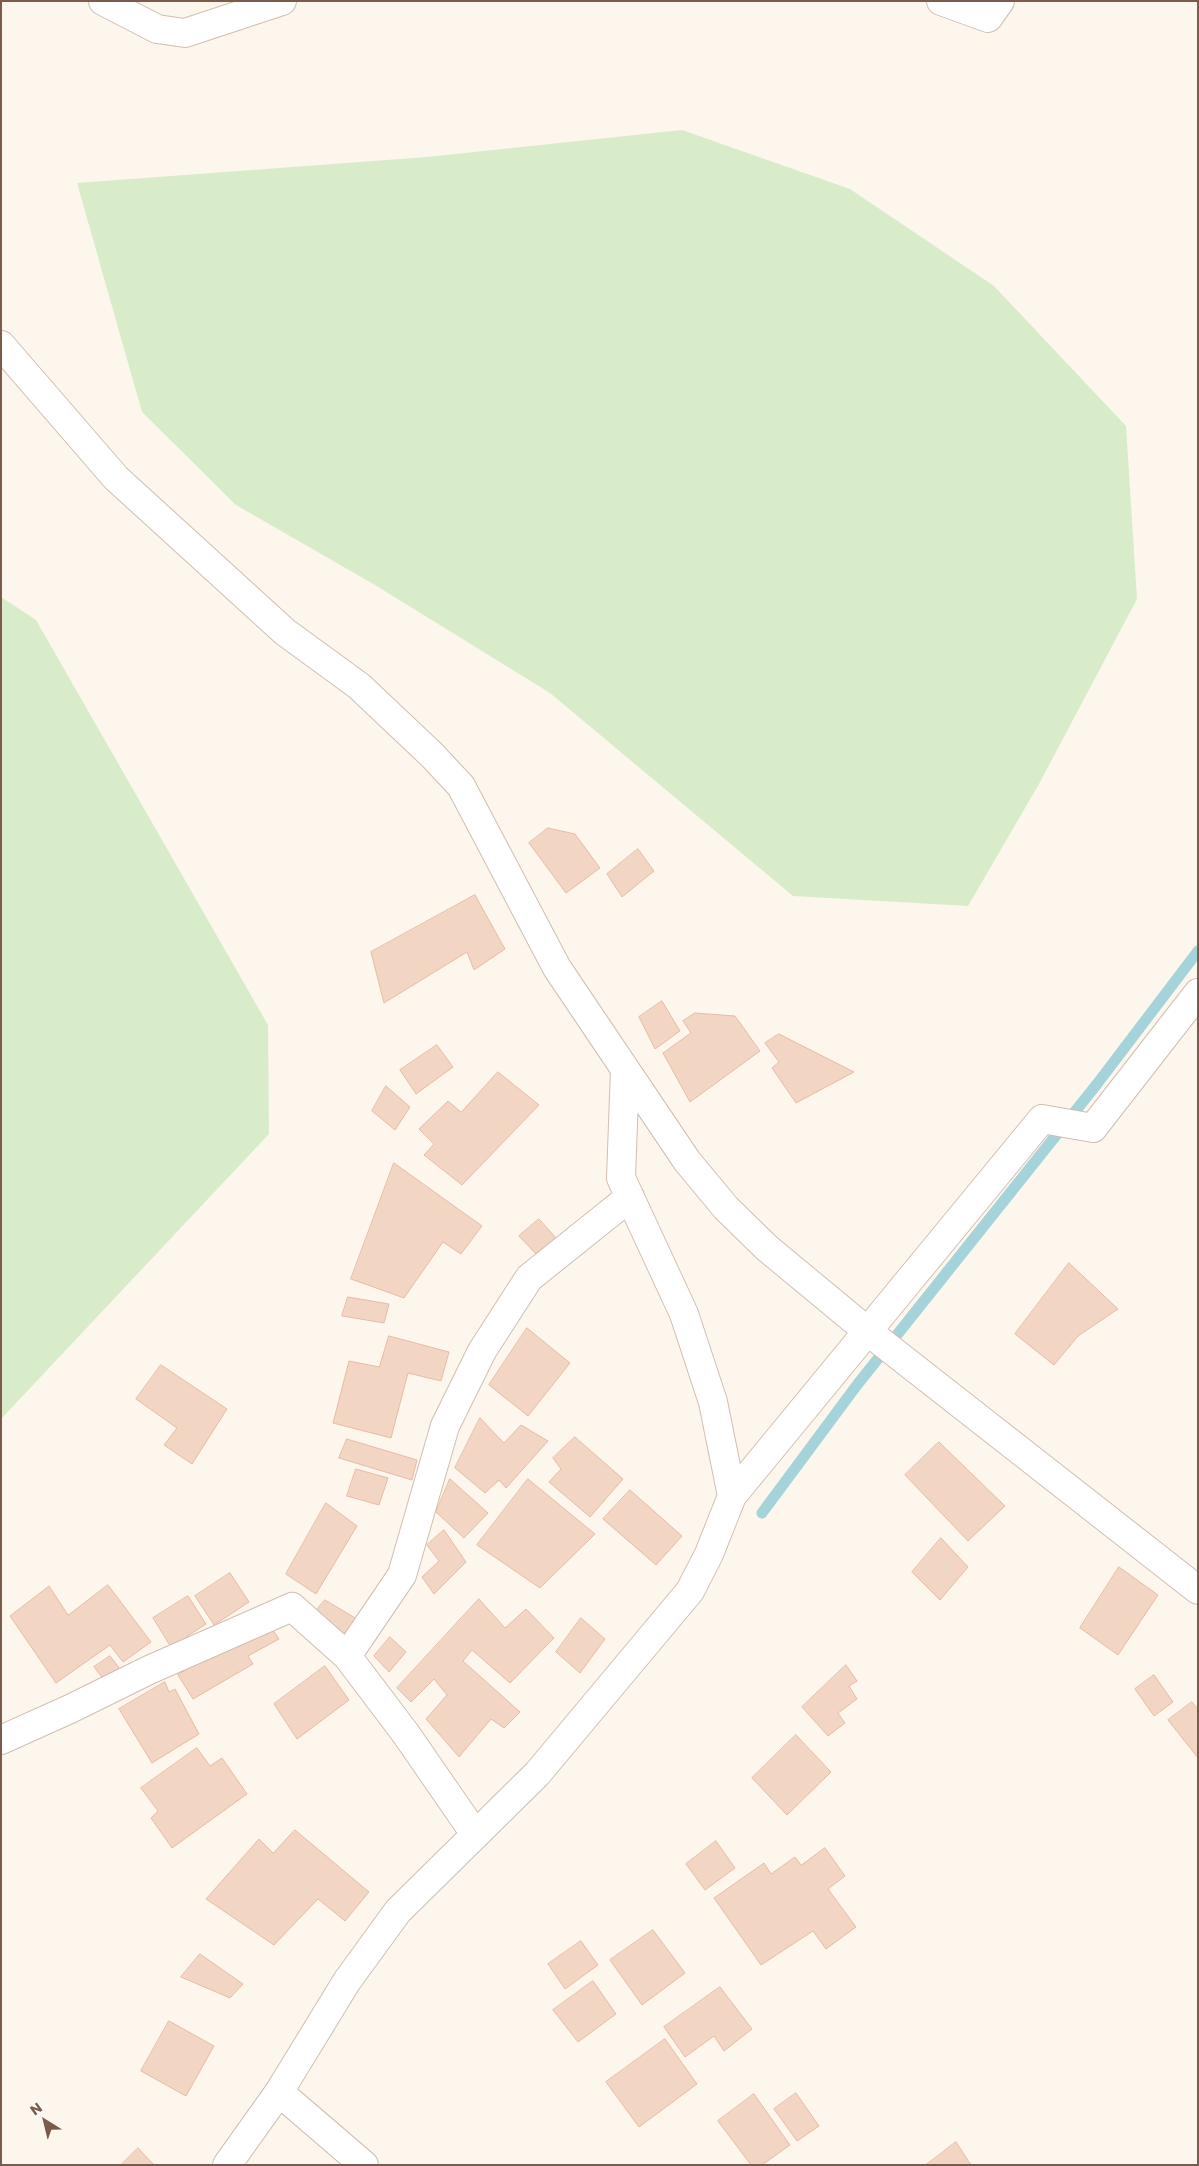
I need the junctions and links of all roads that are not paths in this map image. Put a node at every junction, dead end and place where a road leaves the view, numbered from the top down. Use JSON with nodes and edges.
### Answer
{"nodes":[{"id":1,"x":103,"y":1,"type":"edge"},
{"id":2,"x":282,"y":1,"type":"edge"},
{"id":3,"x":941,"y":1,"type":"edge"},
{"id":4,"x":1000,"y":1,"type":"edge"},
{"id":5,"x":1,"y":345,"type":"edge"},
{"id":6,"x":1198,"y":993,"type":"edge"},
{"id":7,"x":625,"y":1069,"type":"junction"},
{"id":8,"x":630,"y":1197,"type":"junction"},
{"id":9,"x":879,"y":1341,"type":"junction"},
{"id":10,"x":732,"y":1496,"type":"junction"},
{"id":11,"x":1198,"y":1590,"type":"edge"},
{"id":12,"x":347,"y":1656,"type":"junction"},
{"id":13,"x":1,"y":1740,"type":"edge"},
{"id":14,"x":475,"y":1834,"type":"junction"},
{"id":15,"x":279,"y":2092,"type":"junction"},
{"id":16,"x":227,"y":2165,"type":"edge"},
{"id":17,"x":364,"y":2165,"type":"edge"}],
"edges":[{"from":1,"to":2,"type":"street"},
{"from":3,"to":4,"type":"street"},
{"from":5,"to":7,"type":"street"},
{"from":6,"to":9,"type":"street"},
{"from":7,"to":8,"type":"street"},
{"from":7,"to":9,"type":"street"},
{"from":8,"to":10,"type":"street"},
{"from":8,"to":12,"type":"street"},
{"from":9,"to":10,"type":"street"},
{"from":9,"to":11,"type":"street"},
{"from":10,"to":14,"type":"street"},
{"from":12,"to":13,"type":"street"},
{"from":12,"to":14,"type":"street"},
{"from":14,"to":15,"type":"street"},
{"from":15,"to":16,"type":"street"},
{"from":15,"to":17,"type":"street"}]}
